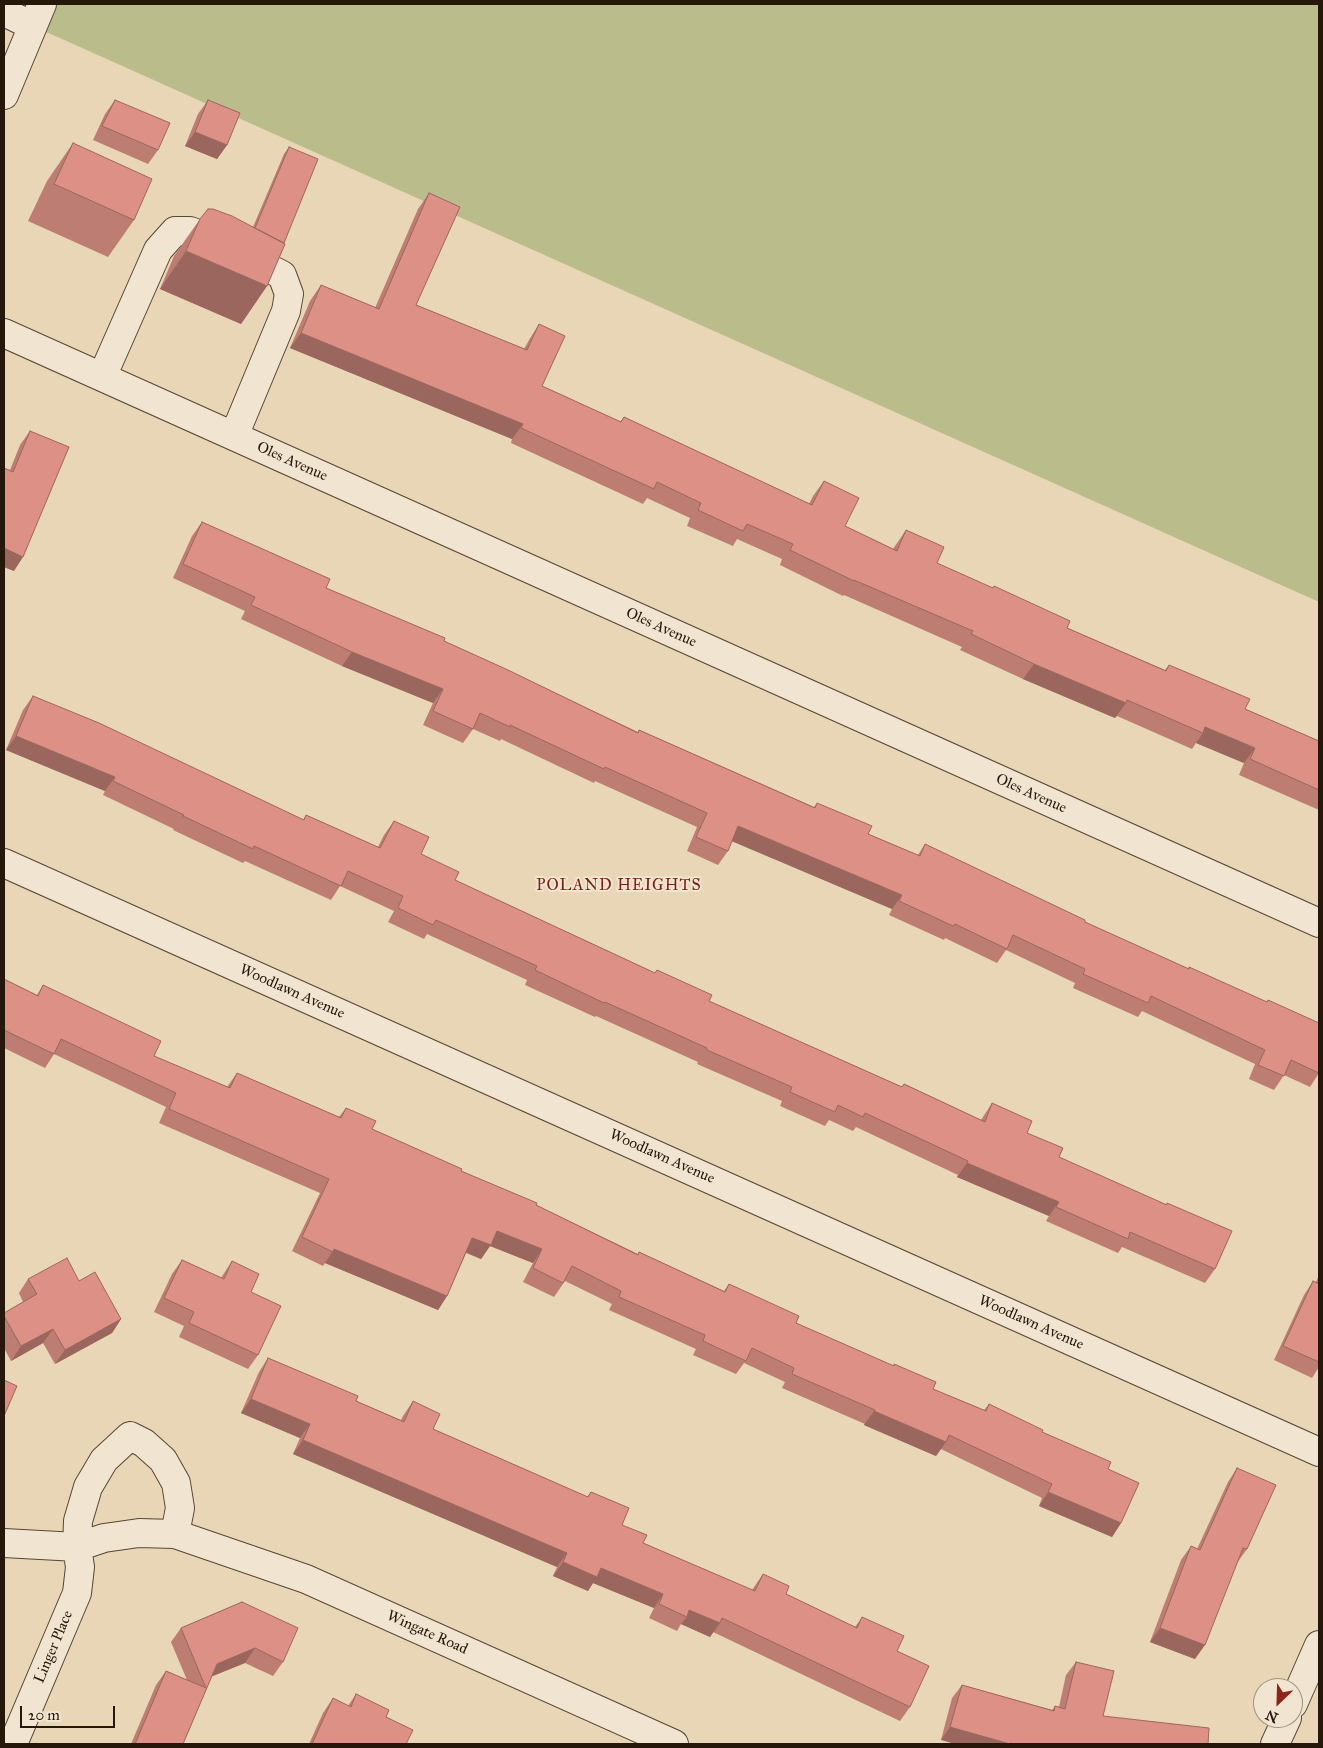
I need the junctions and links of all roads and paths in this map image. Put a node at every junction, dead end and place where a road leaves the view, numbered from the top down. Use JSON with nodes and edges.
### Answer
{"nodes":[{"id":1,"x":4,"y":12,"type":"edge"},
{"id":2,"x":38,"y":15,"type":"edge"},
{"id":3,"x":4,"y":95,"type":"edge"},
{"id":4,"x":4,"y":333,"type":"edge"},
{"id":5,"x":102,"y":377,"type":"junction"},
{"id":6,"x":234,"y":436,"type":"junction"},
{"id":7,"x":4,"y":862,"type":"edge"},
{"id":8,"x":1319,"y":923,"type":"edge"},
{"id":9,"x":1319,"y":1452,"type":"edge"},
{"id":10,"x":175,"y":1534,"type":"junction"},
{"id":11,"x":4,"y":1543,"type":"edge"},
{"id":12,"x":76,"y":1547,"type":"junction"},
{"id":13,"x":1319,"y":1645,"type":"edge"},
{"id":14,"x":1303,"y":1681,"type":"edge"},
{"id":15,"x":1282,"y":1728,"type":"edge"},
{"id":16,"x":13,"y":1744,"type":"edge"},
{"id":17,"x":674,"y":1744,"type":"edge"},
{"id":18,"x":1275,"y":1744,"type":"edge"}],
"edges":[{"from":1,"to":2,"type":"street"},
{"from":2,"to":3,"type":"street"},
{"from":4,"to":5,"type":"street","name":"Oles Avenue"},
{"from":5,"to":6,"type":"street","name":"Oles Avenue"},
{"from":5,"to":6,"type":"street"},
{"from":6,"to":8,"type":"street","name":"Oles Avenue"},
{"from":7,"to":9,"type":"street","name":"Woodlawn Avenue"},
{"from":10,"to":12,"type":"street","name":"Wingate Road"},
{"from":10,"to":12,"type":"street"},
{"from":10,"to":17,"type":"street","name":"Wingate Road"},
{"from":11,"to":12,"type":"street","name":"Wingate Road"},
{"from":12,"to":16,"type":"street","name":"Linger Place"},
{"from":13,"to":14,"type":"street"},
{"from":15,"to":18,"type":"street"}]}
